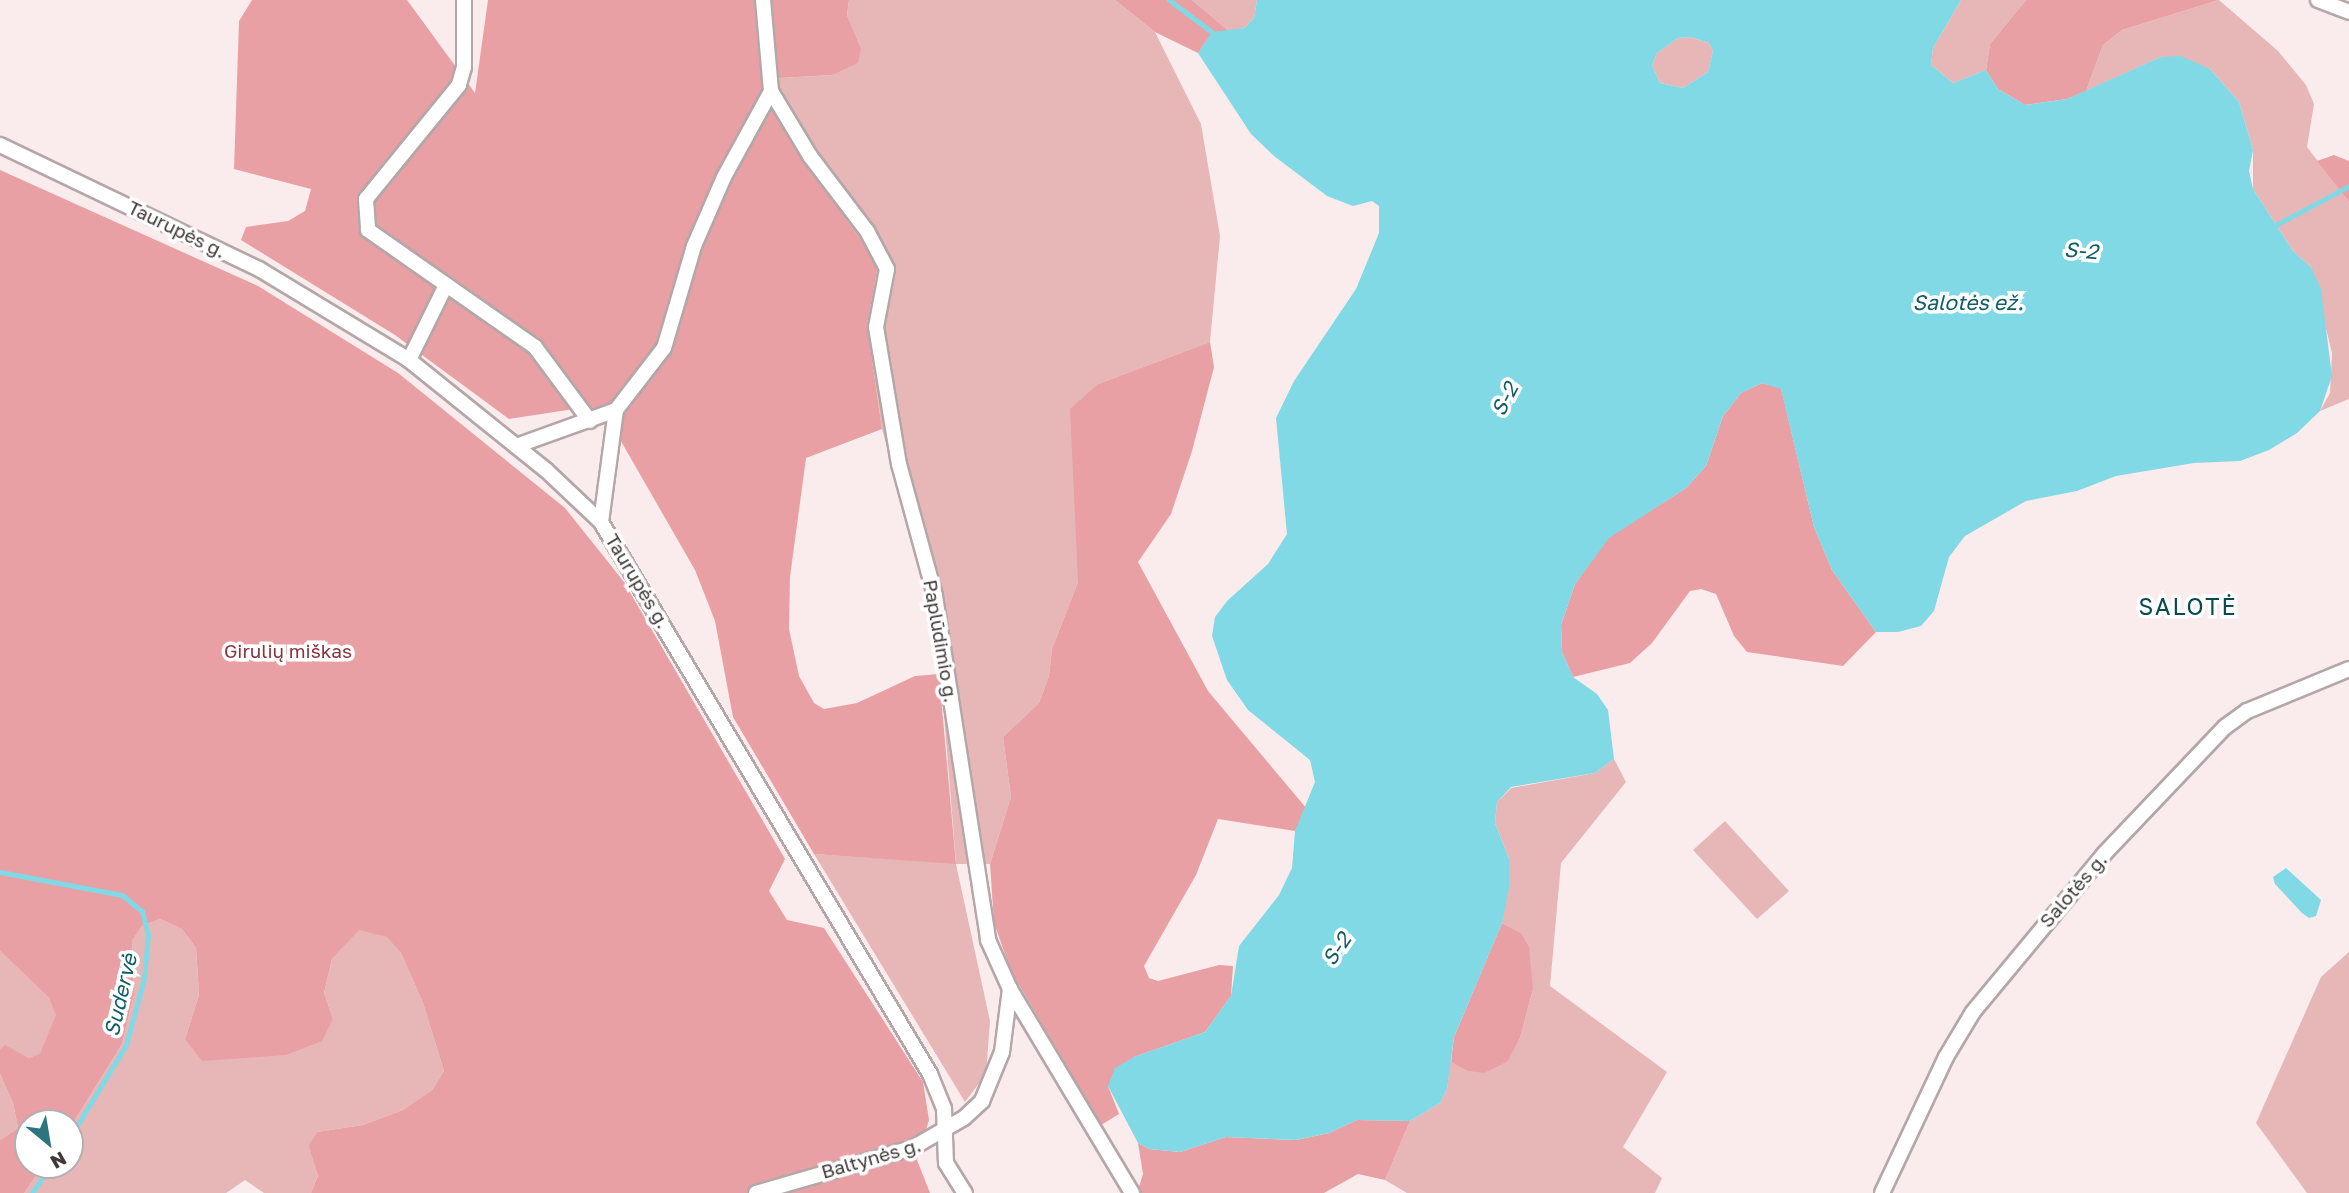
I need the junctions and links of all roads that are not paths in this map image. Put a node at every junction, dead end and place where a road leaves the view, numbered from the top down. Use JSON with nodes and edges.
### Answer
{"nodes":[{"id":1,"x":464,"y":0,"type":"edge"},
{"id":2,"x":763,"y":0,"type":"edge"},
{"id":3,"x":2318,"y":0,"type":"edge"},
{"id":4,"x":2349,"y":12,"type":"edge"},
{"id":5,"x":771,"y":91,"type":"junction"},
{"id":6,"x":0,"y":145,"type":"edge"},
{"id":7,"x":446,"y":285,"type":"junction"},
{"id":8,"x":409,"y":360,"type":"junction"},
{"id":9,"x":616,"y":410,"type":"junction"},
{"id":10,"x":590,"y":421,"type":"junction"},
{"id":11,"x":516,"y":446,"type":"junction"},
{"id":12,"x":601,"y":522,"type":"junction"},
{"id":13,"x":2349,"y":668,"type":"edge"},
{"id":14,"x":1010,"y":989,"type":"junction"},
{"id":15,"x":944,"y":1131,"type":"junction"},
{"id":16,"x":756,"y":1193,"type":"edge"},
{"id":17,"x":965,"y":1193,"type":"edge"},
{"id":18,"x":1132,"y":1193,"type":"edge"},
{"id":19,"x":1882,"y":1193,"type":"edge"}],
"edges":[{"from":1,"to":7,"type":"street"},
{"from":2,"to":5,"type":"street"},
{"from":3,"to":4,"type":"street"},
{"from":5,"to":9,"type":"street"},
{"from":5,"to":14,"type":"street","name":"Paplūdimio g."},
{"from":6,"to":8,"type":"street","name":"Taurupės g."},
{"from":7,"to":8,"type":"street"},
{"from":7,"to":10,"type":"street"},
{"from":8,"to":11,"type":"street","name":"Taurupės g."},
{"from":9,"to":10,"type":"street"},
{"from":9,"to":12,"type":"street"},
{"from":10,"to":11,"type":"street"},
{"from":11,"to":12,"type":"street","name":"Taurupės g."},
{"from":12,"to":15,"type":"street","name":"Taurupės g."},
{"from":13,"to":19,"type":"street","name":"Salotės g."},
{"from":14,"to":15,"type":"street","name":"Baltynės g."},
{"from":14,"to":18,"type":"street","name":"Paplūdimio g."},
{"from":15,"to":16,"type":"street","name":"Baltynės g."},
{"from":15,"to":17,"type":"street","name":"Taurupės g."}]}
